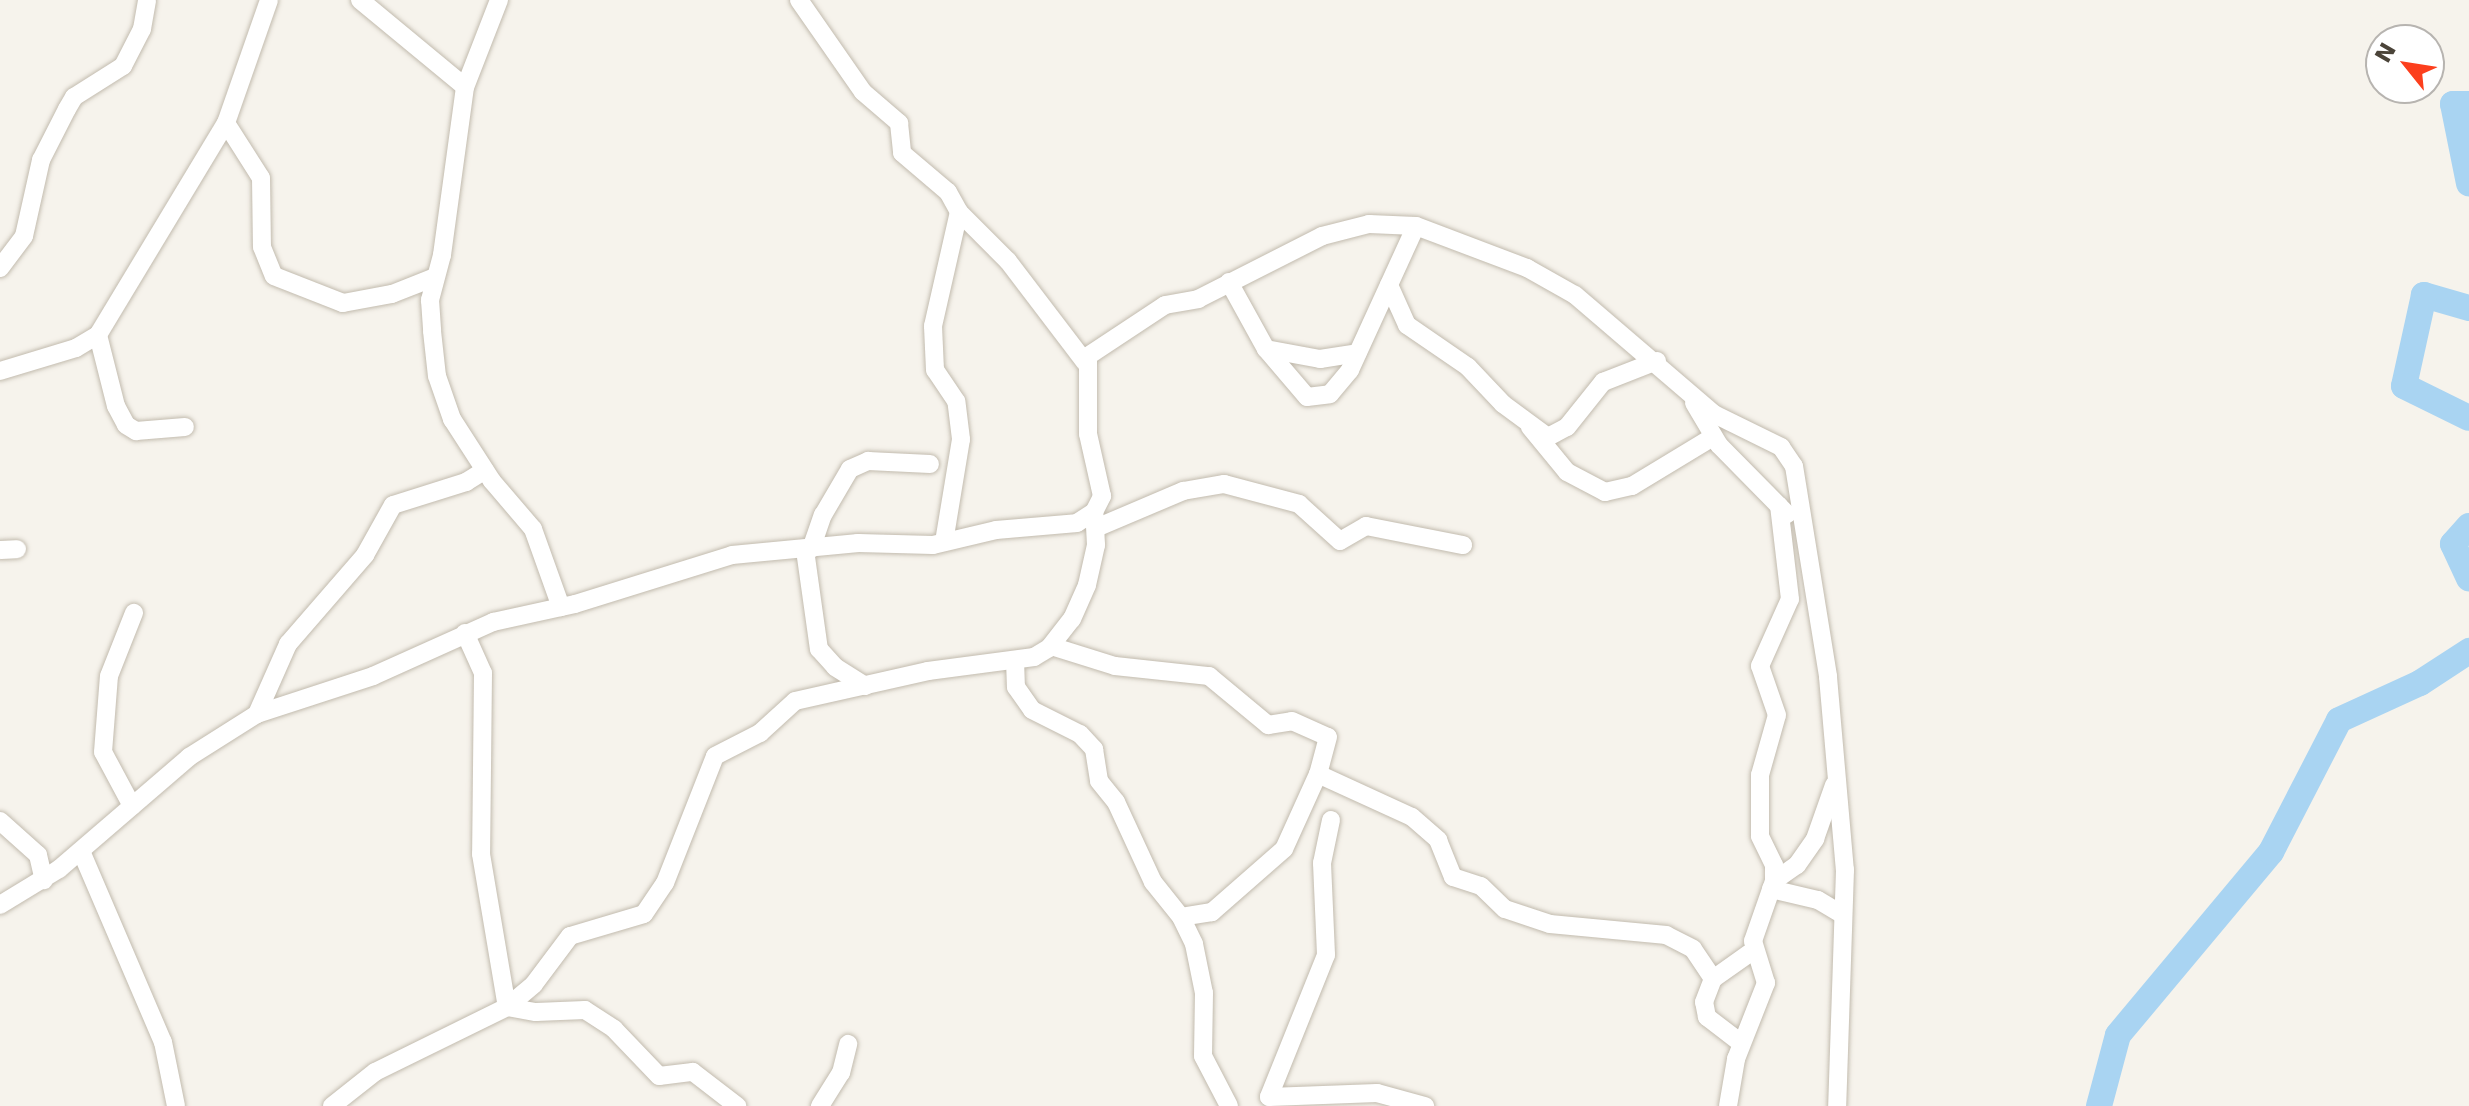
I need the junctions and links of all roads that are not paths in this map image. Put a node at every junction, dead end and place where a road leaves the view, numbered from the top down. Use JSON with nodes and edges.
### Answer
{"nodes":[{"id":1,"x":147,"y":0,"type":"edge"},
{"id":2,"x":269,"y":0,"type":"edge"},
{"id":3,"x":360,"y":0,"type":"edge"},
{"id":4,"x":499,"y":0,"type":"edge"},
{"id":5,"x":799,"y":0,"type":"edge"},
{"id":6,"x":465,"y":87,"type":"junction"},
{"id":7,"x":226,"y":123,"type":"junction"},
{"id":8,"x":959,"y":212,"type":"junction"},
{"id":9,"x":1416,"y":226,"type":"junction"},
{"id":10,"x":0,"y":268,"type":"edge"},
{"id":11,"x":435,"y":277,"type":"junction"},
{"id":12,"x":1229,"y":282,"type":"junction"},
{"id":13,"x":1389,"y":285,"type":"junction"},
{"id":14,"x":98,"y":335,"type":"junction"},
{"id":15,"x":1266,"y":349,"type":"junction"},
{"id":16,"x":1358,"y":353,"type":"junction"},
{"id":17,"x":1657,"y":361,"type":"junction"},
{"id":18,"x":1085,"y":362,"type":"junction"},
{"id":19,"x":0,"y":371,"type":"edge"},
{"id":20,"x":1687,"y":389,"type":"junction"},
{"id":21,"x":1527,"y":423,"type":"junction"},
{"id":22,"x":185,"y":427,"type":"dead end"},
{"id":23,"x":1713,"y":437,"type":"junction"},
{"id":24,"x":930,"y":464,"type":"dead end"},
{"id":25,"x":485,"y":470,"type":"junction"},
{"id":26,"x":1779,"y":506,"type":"junction"},
{"id":27,"x":1095,"y":520,"type":"junction"},
{"id":28,"x":1802,"y":525,"type":"junction"},
{"id":29,"x":944,"y":542,"type":"junction"},
{"id":30,"x":1463,"y":545,"type":"dead end"},
{"id":31,"x":808,"y":549,"type":"junction"},
{"id":32,"x":561,"y":607,"type":"junction"},
{"id":33,"x":134,"y":613,"type":"dead end"},
{"id":34,"x":465,"y":633,"type":"junction"},
{"id":35,"x":1051,"y":646,"type":"junction"},
{"id":36,"x":1015,"y":660,"type":"junction"},
{"id":37,"x":865,"y":686,"type":"junction"},
{"id":38,"x":257,"y":714,"type":"junction"},
{"id":39,"x":1318,"y":774,"type":"junction"},
{"id":40,"x":1835,"y":779,"type":"junction"},
{"id":41,"x":132,"y":806,"type":"junction"},
{"id":42,"x":1331,"y":820,"type":"dead end"},
{"id":43,"x":0,"y":821,"type":"edge"},
{"id":44,"x":81,"y":851,"type":"junction"},
{"id":45,"x":44,"y":880,"type":"junction"},
{"id":46,"x":1772,"y":885,"type":"junction"},
{"id":47,"x":0,"y":905,"type":"edge"},
{"id":48,"x":1841,"y":914,"type":"junction"},
{"id":49,"x":1181,"y":917,"type":"junction"},
{"id":50,"x":1754,"y":950,"type":"junction"},
{"id":51,"x":1713,"y":979,"type":"junction"},
{"id":52,"x":507,"y":1007,"type":"junction"},
{"id":53,"x":1741,"y":1043,"type":"junction"},
{"id":54,"x":848,"y":1044,"type":"dead end"},
{"id":55,"x":176,"y":1106,"type":"edge"},
{"id":56,"x":332,"y":1106,"type":"edge"},
{"id":57,"x":737,"y":1106,"type":"edge"},
{"id":58,"x":820,"y":1106,"type":"edge"},
{"id":59,"x":1229,"y":1106,"type":"edge"},
{"id":60,"x":1425,"y":1106,"type":"edge"},
{"id":61,"x":1728,"y":1106,"type":"edge"},
{"id":62,"x":1837,"y":1106,"type":"edge"}],
"edges":[{"from":1,"to":10,"type":"street"},
{"from":2,"to":7,"type":"street"},
{"from":3,"to":6,"type":"street"},
{"from":4,"to":6,"type":"street"},
{"from":5,"to":8,"type":"street"},
{"from":6,"to":11,"type":"street"},
{"from":7,"to":11,"type":"street"},
{"from":7,"to":14,"type":"street"},
{"from":8,"to":18,"type":"street"},
{"from":8,"to":29,"type":"street"},
{"from":9,"to":12,"type":"street"},
{"from":9,"to":13,"type":"street"},
{"from":9,"to":17,"type":"street"},
{"from":11,"to":25,"type":"street"},
{"from":12,"to":15,"type":"street"},
{"from":12,"to":18,"type":"street"},
{"from":13,"to":16,"type":"street"},
{"from":13,"to":21,"type":"street"},
{"from":14,"to":19,"type":"street"},
{"from":14,"to":22,"type":"street"},
{"from":15,"to":16,"type":"street"},
{"from":15,"to":16,"type":"street"},
{"from":17,"to":20,"type":"street"},
{"from":17,"to":21,"type":"street"},
{"from":18,"to":27,"type":"street"},
{"from":20,"to":23,"type":"street"},
{"from":20,"to":28,"type":"street"},
{"from":21,"to":23,"type":"street"},
{"from":23,"to":26,"type":"street"},
{"from":24,"to":31,"type":"street"},
{"from":25,"to":32,"type":"street"},
{"from":25,"to":38,"type":"street"},
{"from":26,"to":28,"type":"street"},
{"from":26,"to":46,"type":"street"},
{"from":27,"to":29,"type":"street"},
{"from":27,"to":30,"type":"street"},
{"from":27,"to":35,"type":"street"},
{"from":28,"to":40,"type":"street"},
{"from":29,"to":31,"type":"street"},
{"from":31,"to":32,"type":"street"},
{"from":31,"to":37,"type":"street"},
{"from":32,"to":34,"type":"street"},
{"from":33,"to":41,"type":"street"},
{"from":34,"to":38,"type":"street"},
{"from":34,"to":52,"type":"street"},
{"from":35,"to":36,"type":"street"},
{"from":35,"to":39,"type":"street"},
{"from":36,"to":37,"type":"street"},
{"from":36,"to":49,"type":"street"},
{"from":37,"to":52,"type":"street"},
{"from":38,"to":41,"type":"street"},
{"from":39,"to":49,"type":"street"},
{"from":39,"to":51,"type":"street"},
{"from":40,"to":46,"type":"street"},
{"from":40,"to":48,"type":"street"},
{"from":41,"to":44,"type":"street"},
{"from":42,"to":60,"type":"street"},
{"from":43,"to":45,"type":"street"},
{"from":44,"to":45,"type":"street"},
{"from":44,"to":55,"type":"street"},
{"from":45,"to":47,"type":"street"},
{"from":46,"to":48,"type":"street"},
{"from":46,"to":50,"type":"street"},
{"from":48,"to":62,"type":"street"},
{"from":49,"to":59,"type":"street"},
{"from":50,"to":51,"type":"street"},
{"from":50,"to":53,"type":"street"},
{"from":51,"to":53,"type":"street"},
{"from":52,"to":56,"type":"street"},
{"from":52,"to":57,"type":"street"},
{"from":53,"to":61,"type":"street"},
{"from":54,"to":58,"type":"street"}]}
